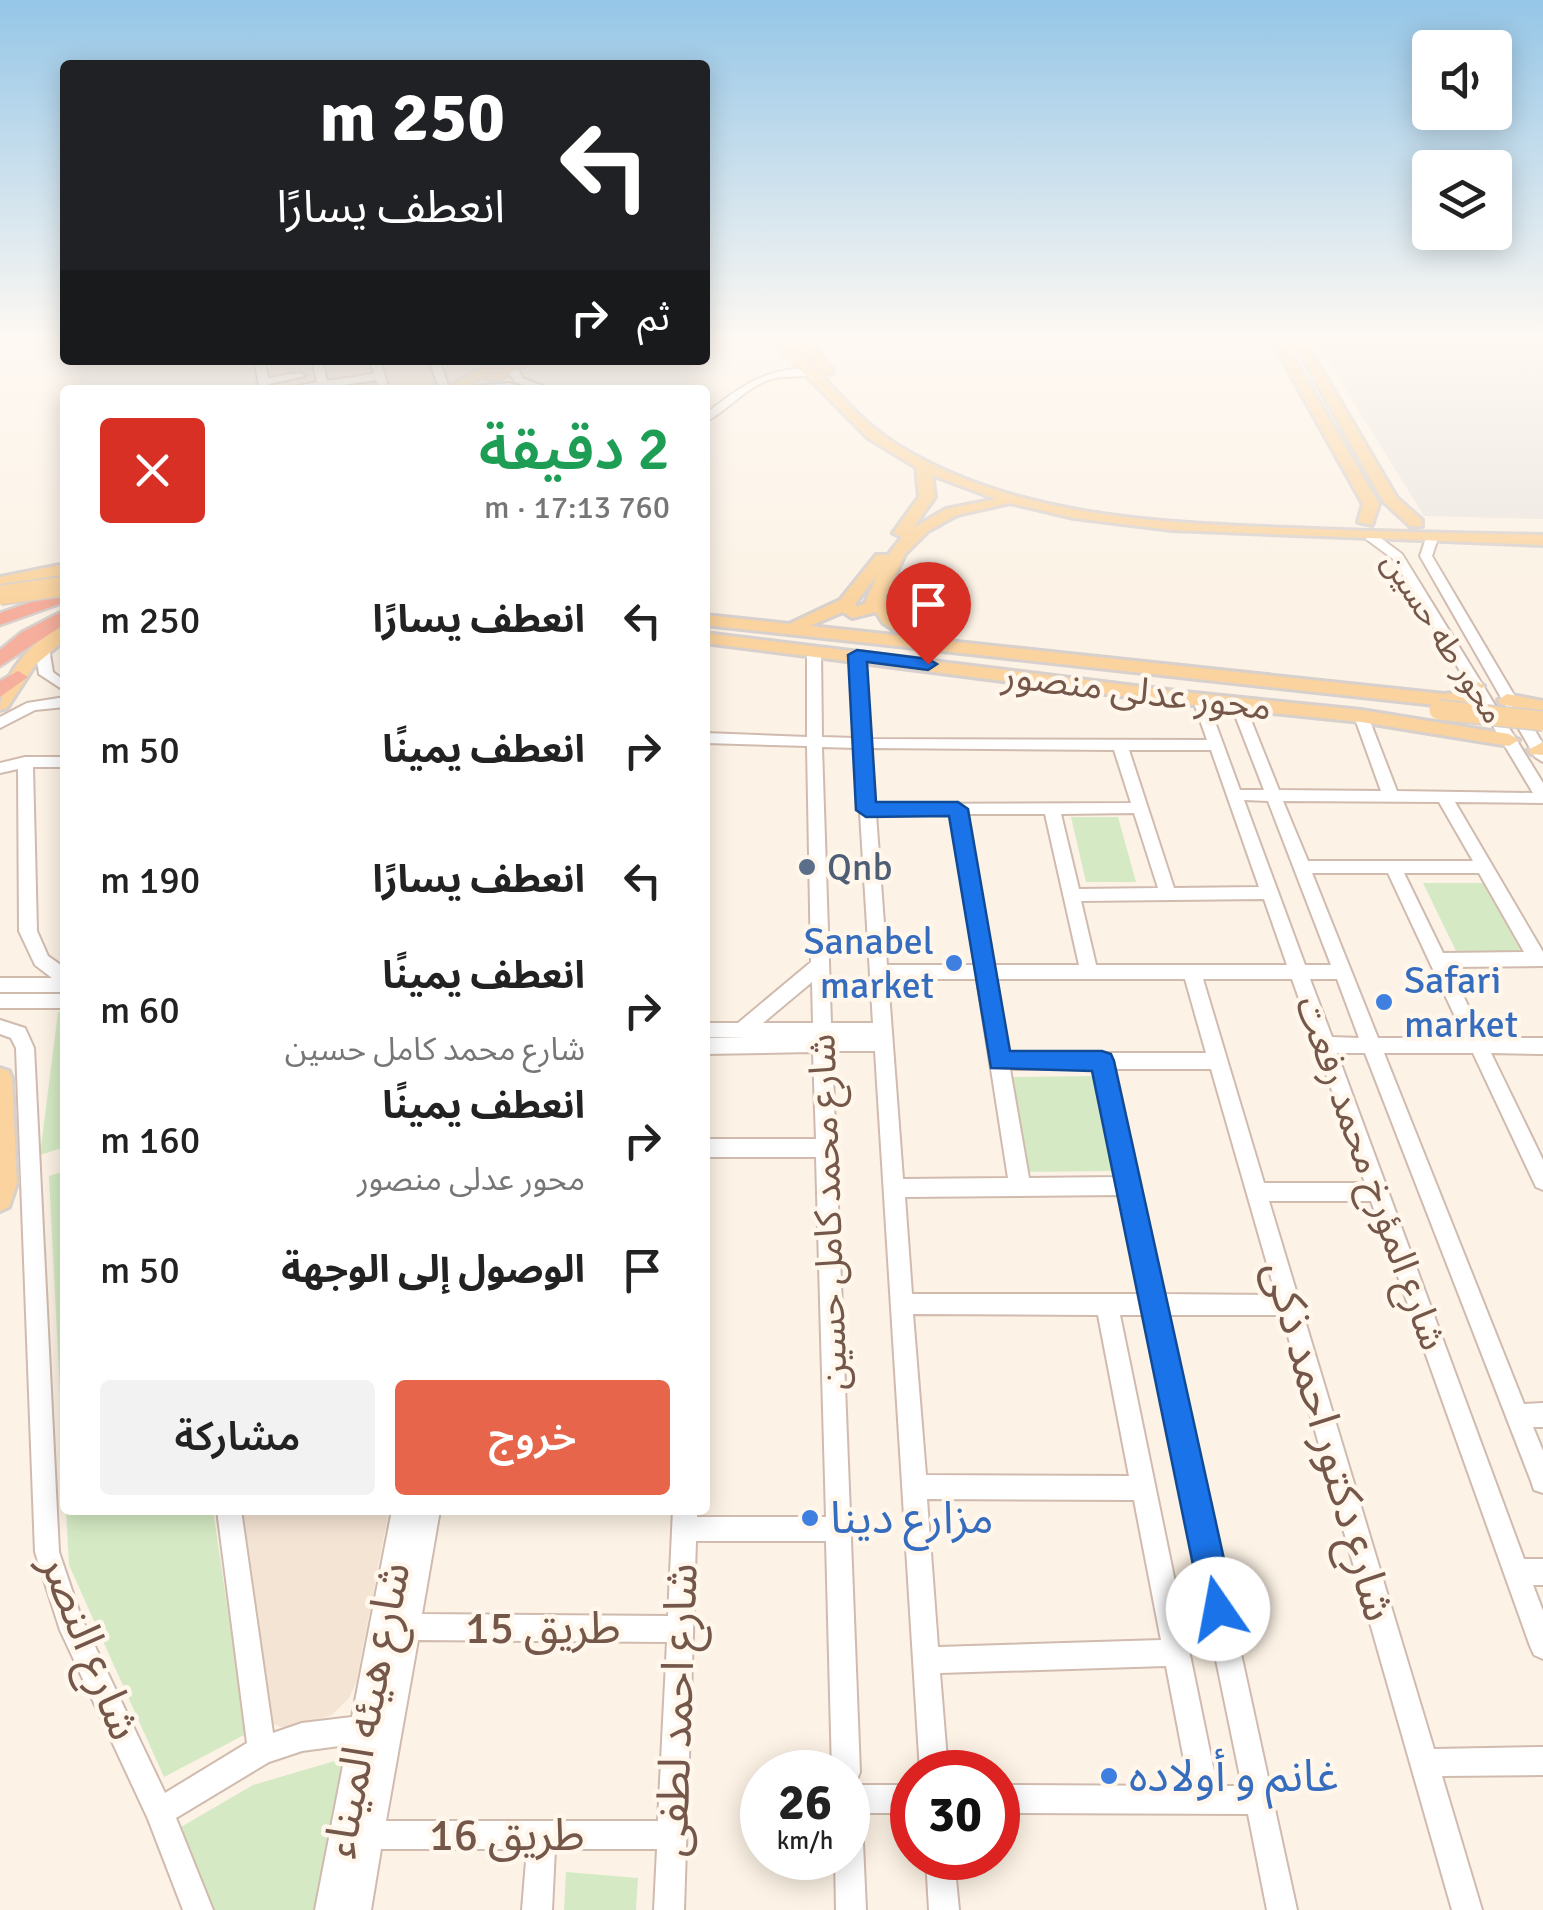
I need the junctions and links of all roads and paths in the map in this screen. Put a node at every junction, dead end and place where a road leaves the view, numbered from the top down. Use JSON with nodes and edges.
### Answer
{"nodes":[{"id":1,"x":864,"y":427,"type":"edge"},
{"id":2,"x":880,"y":427,"type":"edge"},
{"id":3,"x":1328,"y":427,"type":"edge"},
{"id":4,"x":1350,"y":427,"type":"edge"},
{"id":5,"x":923,"y":465,"type":"junction"},
{"id":6,"x":927,"y":497,"type":"junction"},
{"id":7,"x":1019,"y":502,"type":"junction"},
{"id":8,"x":1371,"y":504,"type":"junction"},
{"id":9,"x":1395,"y":506,"type":"junction"},
{"id":10,"x":954,"y":508,"type":"junction"},
{"id":11,"x":1416,"y":523,"type":"junction"},
{"id":12,"x":1543,"y":526,"type":"edge"},
{"id":13,"x":1368,"y":529,"type":"junction"},
{"id":14,"x":1432,"y":538,"type":"junction"},
{"id":15,"x":1543,"y":540,"type":"edge"},
{"id":16,"x":1426,"y":556,"type":"junction"},
{"id":17,"x":1398,"y":557,"type":"junction"},
{"id":18,"x":60,"y":570,"type":"edge"},
{"id":19,"x":0,"y":582,"type":"edge"},
{"id":20,"x":60,"y":588,"type":"edge"},
{"id":21,"x":60,"y":589,"type":"edge"},
{"id":22,"x":0,"y":599,"type":"edge"},
{"id":23,"x":878,"y":600,"type":"junction"},
{"id":24,"x":846,"y":604,"type":"junction"},
{"id":25,"x":60,"y":609,"type":"edge"},
{"id":26,"x":0,"y":619,"type":"edge"},
{"id":27,"x":60,"y":619,"type":"edge"},
{"id":28,"x":710,"y":620,"type":"edge"},
{"id":29,"x":789,"y":628,"type":"junction"},
{"id":30,"x":60,"y":635,"type":"edge"},
{"id":31,"x":710,"y":639,"type":"edge"},
{"id":32,"x":0,"y":640,"type":"edge"},
{"id":33,"x":932,"y":646,"type":"junction"},
{"id":34,"x":42,"y":648,"type":"junction"},
{"id":35,"x":814,"y":651,"type":"junction"},
{"id":36,"x":857,"y":655,"type":"junction"},
{"id":37,"x":0,"y":660,"type":"edge"},
{"id":38,"x":18,"y":677,"type":"junction"},
{"id":39,"x":60,"y":684,"type":"edge"},
{"id":40,"x":1475,"y":686,"type":"junction"},
{"id":41,"x":60,"y":687,"type":"edge"},
{"id":42,"x":0,"y":691,"type":"edge"},
{"id":43,"x":1192,"y":699,"type":"junction"},
{"id":44,"x":1507,"y":700,"type":"junction"},
{"id":45,"x":57,"y":702,"type":"edge"},
{"id":46,"x":0,"y":704,"type":"edge"},
{"id":47,"x":1238,"y":705,"type":"junction"},
{"id":48,"x":1543,"y":708,"type":"edge"},
{"id":49,"x":1443,"y":710,"type":"junction"},
{"id":50,"x":1361,"y":716,"type":"junction"},
{"id":51,"x":1543,"y":721,"type":"edge"},
{"id":52,"x":0,"y":723,"type":"edge"},
{"id":53,"x":1461,"y":729,"type":"junction"},
{"id":54,"x":710,"y":738,"type":"edge"},
{"id":55,"x":1508,"y":740,"type":"junction"},
{"id":56,"x":868,"y":745,"type":"junction"},
{"id":57,"x":1120,"y":745,"type":"junction"},
{"id":58,"x":1216,"y":745,"type":"junction"},
{"id":59,"x":814,"y":746,"type":"junction"},
{"id":60,"x":1542,"y":746,"type":"edge"},
{"id":61,"x":710,"y":750,"type":"edge"},
{"id":62,"x":24,"y":762,"type":"junction"},
{"id":63,"x":60,"y":762,"type":"edge"},
{"id":64,"x":0,"y":768,"type":"edge"},
{"id":65,"x":1234,"y":795,"type":"junction"},
{"id":66,"x":1274,"y":795,"type":"junction"},
{"id":67,"x":1391,"y":796,"type":"junction"},
{"id":68,"x":1444,"y":797,"type":"junction"},
{"id":69,"x":1543,"y":797,"type":"edge"},
{"id":70,"x":1052,"y":808,"type":"junction"},
{"id":71,"x":1140,"y":808,"type":"junction"},
{"id":72,"x":958,"y":809,"type":"junction"},
{"id":73,"x":866,"y":810,"type":"junction"},
{"id":74,"x":1302,"y":867,"type":"junction"},
{"id":75,"x":1393,"y":867,"type":"junction"},
{"id":76,"x":1484,"y":867,"type":"junction"},
{"id":77,"x":1269,"y":892,"type":"junction"},
{"id":78,"x":1071,"y":894,"type":"junction"},
{"id":79,"x":1168,"y":894,"type":"junction"},
{"id":80,"x":1540,"y":959,"type":"edge"},
{"id":81,"x":1437,"y":960,"type":"junction"},
{"id":82,"x":820,"y":965,"type":"junction"},
{"id":83,"x":881,"y":972,"type":"junction"},
{"id":84,"x":985,"y":972,"type":"junction"},
{"id":85,"x":1088,"y":972,"type":"junction"},
{"id":86,"x":1192,"y":972,"type":"junction"},
{"id":87,"x":1298,"y":972,"type":"junction"},
{"id":88,"x":1343,"y":972,"type":"junction"},
{"id":89,"x":60,"y":977,"type":"edge"},
{"id":90,"x":60,"y":982,"type":"edge"},
{"id":91,"x":0,"y":985,"type":"edge"},
{"id":92,"x":0,"y":1001,"type":"edge"},
{"id":93,"x":60,"y":1001,"type":"edge"},
{"id":94,"x":0,"y":1027,"type":"edge"},
{"id":95,"x":710,"y":1030,"type":"edge"},
{"id":96,"x":742,"y":1030,"type":"junction"},
{"id":97,"x":822,"y":1037,"type":"junction"},
{"id":98,"x":885,"y":1037,"type":"junction"},
{"id":99,"x":1324,"y":1044,"type":"junction"},
{"id":100,"x":1372,"y":1045,"type":"junction"},
{"id":101,"x":710,"y":1046,"type":"edge"},
{"id":102,"x":1478,"y":1046,"type":"junction"},
{"id":103,"x":1543,"y":1046,"type":"edge"},
{"id":104,"x":999,"y":1061,"type":"junction"},
{"id":105,"x":1102,"y":1061,"type":"junction"},
{"id":106,"x":1218,"y":1061,"type":"junction"},
{"id":107,"x":0,"y":1078,"type":"edge"},
{"id":108,"x":1535,"y":1146,"type":"edge"},
{"id":109,"x":710,"y":1148,"type":"edge"},
{"id":110,"x":826,"y":1148,"type":"junction"},
{"id":111,"x":1543,"y":1181,"type":"edge"},
{"id":112,"x":1129,"y":1186,"type":"junction"},
{"id":113,"x":1020,"y":1187,"type":"junction"},
{"id":114,"x":895,"y":1188,"type":"junction"},
{"id":115,"x":1256,"y":1192,"type":"junction"},
{"id":116,"x":1378,"y":1192,"type":"junction"},
{"id":117,"x":0,"y":1200,"type":"edge"},
{"id":118,"x":903,"y":1304,"type":"junction"},
{"id":119,"x":1108,"y":1305,"type":"junction"},
{"id":120,"x":1154,"y":1305,"type":"junction"},
{"id":121,"x":1290,"y":1305,"type":"junction"},
{"id":122,"x":1543,"y":1415,"type":"edge"},
{"id":123,"x":1517,"y":1416,"type":"junction"},
{"id":124,"x":1543,"y":1481,"type":"edge"},
{"id":125,"x":915,"y":1486,"type":"junction"},
{"id":126,"x":1144,"y":1488,"type":"junction"},
{"id":127,"x":230,"y":1515,"type":"edge"},
{"id":128,"x":403,"y":1515,"type":"edge"},
{"id":129,"x":427,"y":1515,"type":"edge"},
{"id":130,"x":684,"y":1520,"type":"edge"},
{"id":131,"x":838,"y":1529,"type":"junction"},
{"id":132,"x":1516,"y":1572,"type":"junction"},
{"id":133,"x":1543,"y":1572,"type":"edge"},
{"id":134,"x":407,"y":1627,"type":"junction"},
{"id":135,"x":680,"y":1628,"type":"junction"},
{"id":136,"x":1543,"y":1646,"type":"edge"},
{"id":137,"x":1177,"y":1654,"type":"junction"},
{"id":138,"x":927,"y":1660,"type":"junction"},
{"id":139,"x":364,"y":1729,"type":"junction"},
{"id":140,"x":262,"y":1750,"type":"junction"},
{"id":141,"x":845,"y":1750,"type":"edge"},
{"id":142,"x":933,"y":1750,"type":"edge"},
{"id":143,"x":1543,"y":1761,"type":"edge"},
{"id":144,"x":1424,"y":1763,"type":"junction"},
{"id":145,"x":1020,"y":1799,"type":"edge"},
{"id":146,"x":1206,"y":1800,"type":"junction"},
{"id":147,"x":1258,"y":1800,"type":"junction"},
{"id":148,"x":159,"y":1812,"type":"junction"},
{"id":149,"x":356,"y":1835,"type":"junction"},
{"id":150,"x":542,"y":1835,"type":"junction"},
{"id":151,"x":672,"y":1835,"type":"junction"},
{"id":152,"x":849,"y":1880,"type":"edge"},
{"id":153,"x":942,"y":1880,"type":"edge"},
{"id":154,"x":198,"y":1910,"type":"edge"},
{"id":155,"x":330,"y":1910,"type":"edge"},
{"id":156,"x":356,"y":1910,"type":"edge"},
{"id":157,"x":537,"y":1910,"type":"edge"},
{"id":158,"x":669,"y":1910,"type":"edge"},
{"id":159,"x":850,"y":1910,"type":"edge"},
{"id":160,"x":944,"y":1910,"type":"edge"},
{"id":161,"x":1282,"y":1910,"type":"edge"},
{"id":162,"x":1467,"y":1910,"type":"edge"}],
"edges":[{"from":1,"to":5,"type":"main road"},
{"from":2,"to":13,"type":"main road"},
{"from":3,"to":8,"type":"main road"},
{"from":4,"to":9,"type":"main road"},
{"from":5,"to":6,"type":"main road"},
{"from":5,"to":7,"type":"main road"},
{"from":6,"to":10,"type":"main road"},
{"from":6,"to":24,"type":"main road"},
{"from":7,"to":10,"type":"main road"},
{"from":7,"to":13,"type":"main road"},
{"from":8,"to":9,"type":"main road"},
{"from":8,"to":13,"type":"main road"},
{"from":9,"to":11,"type":"main road"},
{"from":10,"to":23,"type":"main road"},
{"from":11,"to":12,"type":"main road"},
{"from":11,"to":13,"type":"main road"},
{"from":13,"to":14,"type":"main road"},
{"from":13,"to":17,"type":"street","name":"محور طه حسين"},
{"from":14,"to":15,"type":"main road"},
{"from":14,"to":16,"type":"street","name":"محور طه حسين"},
{"from":16,"to":17,"type":"street"},
{"from":16,"to":44,"type":"street","name":"محور طه حسين"},
{"from":17,"to":40,"type":"street","name":"محور طه حسين"},
{"from":18,"to":19,"type":"main road"},
{"from":20,"to":22,"type":"highway"},
{"from":21,"to":26,"type":"highway"},
{"from":23,"to":24,"type":"main road"},
{"from":23,"to":33,"type":"main road"},
{"from":24,"to":29,"type":"main road"},
{"from":25,"to":32,"type":"highway"},
{"from":27,"to":37,"type":"highway"},
{"from":28,"to":29,"type":"main road","name":"محور عدلى منصور"},
{"from":29,"to":33,"type":"main road","name":"محور عدلى منصور"},
{"from":30,"to":34,"type":"main road"},
{"from":31,"to":35,"type":"main road","name":"محور عدلى منصور"},
{"from":33,"to":49,"type":"main road","name":"محور عدلى منصور"},
{"from":34,"to":38,"type":"main road"},
{"from":34,"to":39,"type":"street"},
{"from":35,"to":36,"type":"main road","name":"محور عدلى منصور"},
{"from":35,"to":59,"type":"street","name":"شارع محمد كامل حسين"},
{"from":36,"to":43,"type":"main road","name":"محور عدلى منصور"},
{"from":36,"to":56,"type":"street","name":"شارع محمد كامل حسين"},
{"from":38,"to":42,"type":"highway"},
{"from":38,"to":46,"type":"main road"},
{"from":40,"to":49,"type":"main road"},
{"from":40,"to":55,"type":"street","name":"محور طه حسين"},
{"from":41,"to":45,"type":"street"},
{"from":43,"to":47,"type":"main road","name":"محور عدلى منصور"},
{"from":43,"to":49,"type":"main road"},
{"from":43,"to":58,"type":"street","name":"شارع المؤرخ محمد رفعت"},
{"from":44,"to":48,"type":"main road"},
{"from":44,"to":60,"type":"street","name":"محور طه حسين"},
{"from":45,"to":52,"type":"street"},
{"from":47,"to":50,"type":"main road","name":"محور عدلى منصور"},
{"from":47,"to":66,"type":"street","name":"شارع المؤرخ محمد رفعت"},
{"from":49,"to":51,"type":"main road","bridge":true},
{"from":49,"to":53,"type":"main road"},
{"from":49,"to":60,"type":"main road"},
{"from":50,"to":53,"type":"main road","name":"محور عدلى منصور"},
{"from":50,"to":67,"type":"street"},
{"from":53,"to":55,"type":"main road","name":"محور عدلى منصور"},
{"from":54,"to":59,"type":"street"},
{"from":55,"to":69,"type":"street","name":"محور طه حسين"},
{"from":56,"to":57,"type":"street"},
{"from":56,"to":59,"type":"street"},
{"from":56,"to":73,"type":"street","name":"شارع محمد كامل حسين"},
{"from":57,"to":58,"type":"street"},
{"from":57,"to":71,"type":"street"},
{"from":58,"to":65,"type":"street","name":"شارع المؤرخ محمد رفعت"},
{"from":59,"to":61,"type":"street"},
{"from":59,"to":82,"type":"street","name":"شارع محمد كامل حسين"},
{"from":62,"to":63,"type":"street"},
{"from":62,"to":64,"type":"street"},
{"from":62,"to":89,"type":"street"},
{"from":65,"to":66,"type":"street"},
{"from":65,"to":77,"type":"street","name":"شارع المؤرخ محمد رفعت"},
{"from":66,"to":67,"type":"street"},
{"from":66,"to":74,"type":"street","name":"شارع المؤرخ محمد رفعت"},
{"from":67,"to":68,"type":"street"},
{"from":68,"to":69,"type":"street"},
{"from":68,"to":76,"type":"street"},
{"from":70,"to":71,"type":"street"},
{"from":70,"to":72,"type":"street"},
{"from":70,"to":78,"type":"street"},
{"from":71,"to":79,"type":"street"},
{"from":72,"to":73,"type":"street"},
{"from":72,"to":84,"type":"street"},
{"from":73,"to":83,"type":"street","name":"شارع محمد كامل حسين"},
{"from":74,"to":75,"type":"street"},
{"from":74,"to":88,"type":"street","name":"شارع المؤرخ محمد رفعت"},
{"from":75,"to":76,"type":"street"},
{"from":75,"to":81,"type":"street"},
{"from":76,"to":80,"type":"street"},
{"from":77,"to":79,"type":"street"},
{"from":77,"to":87,"type":"street","name":"شارع المؤرخ محمد رفعت"},
{"from":78,"to":79,"type":"street"},
{"from":78,"to":85,"type":"street"},
{"from":80,"to":81,"type":"street"},
{"from":81,"to":102,"type":"street"},
{"from":82,"to":96,"type":"street"},
{"from":82,"to":97,"type":"street","name":"شارع محمد كامل حسين"},
{"from":83,"to":84,"type":"street"},
{"from":83,"to":98,"type":"street","name":"شارع محمد كامل حسين"},
{"from":84,"to":85,"type":"street"},
{"from":84,"to":104,"type":"street"},
{"from":85,"to":86,"type":"street"},
{"from":86,"to":87,"type":"street"},
{"from":86,"to":106,"type":"street","name":"شارع دكتور احمد ذكى"},
{"from":87,"to":88,"type":"street"},
{"from":87,"to":99,"type":"street","name":"شارع المؤرخ محمد رفعت"},
{"from":88,"to":100,"type":"street","name":"شارع المؤرخ محمد رفعت"},
{"from":90,"to":91,"type":"street"},
{"from":92,"to":93,"type":"street"},
{"from":94,"to":148,"type":"street","name":"شارع النصر"},
{"from":95,"to":96,"type":"street"},
{"from":96,"to":97,"type":"street"},
{"from":97,"to":98,"type":"street"},
{"from":97,"to":101,"type":"street"},
{"from":97,"to":110,"type":"street","name":"شارع محمد كامل حسين"},
{"from":98,"to":114,"type":"street","name":"شارع محمد كامل حسين"},
{"from":99,"to":100,"type":"street"},
{"from":99,"to":116,"type":"street","name":"شارع المؤرخ محمد رفعت"},
{"from":100,"to":102,"type":"street"},
{"from":100,"to":123,"type":"street","name":"شارع المؤرخ محمد رفعت"},
{"from":102,"to":103,"type":"street"},
{"from":102,"to":108,"type":"street"},
{"from":104,"to":105,"type":"street"},
{"from":104,"to":113,"type":"street"},
{"from":105,"to":106,"type":"street"},
{"from":105,"to":112,"type":"street"},
{"from":106,"to":115,"type":"street","name":"شارع دكتور احمد ذكى"},
{"from":107,"to":117,"type":"main road"},
{"from":108,"to":111,"type":"street"},
{"from":109,"to":110,"type":"street"},
{"from":110,"to":131,"type":"street","name":"شارع محمد كامل حسين"},
{"from":112,"to":113,"type":"street"},
{"from":112,"to":120,"type":"street"},
{"from":113,"to":114,"type":"street"},
{"from":114,"to":118,"type":"street","name":"شارع محمد كامل حسين"},
{"from":115,"to":116,"type":"street"},
{"from":115,"to":121,"type":"street","name":"شارع دكتور احمد ذكى"},
{"from":116,"to":132,"type":"street","name":"شارع المؤرخ محمد رفعت"},
{"from":118,"to":119,"type":"street"},
{"from":118,"to":125,"type":"street","name":"شارع محمد كامل حسين"},
{"from":119,"to":120,"type":"street"},
{"from":119,"to":126,"type":"street"},
{"from":120,"to":121,"type":"street"},
{"from":120,"to":147,"type":"street"},
{"from":121,"to":144,"type":"street","name":"شارع دكتور احمد ذكى"},
{"from":122,"to":123,"type":"street"},
{"from":123,"to":124,"type":"street","name":"شارع المؤرخ محمد رفعت"},
{"from":125,"to":126,"type":"street"},
{"from":125,"to":138,"type":"street","name":"شارع محمد كامل حسين"},
{"from":126,"to":137,"type":"street"},
{"from":127,"to":140,"type":"street"},
{"from":128,"to":139,"type":"street","name":"شارع هيئه الميناء"},
{"from":129,"to":134,"type":"street","name":"شارع هيئه الميناء"},
{"from":130,"to":131,"type":"street"},
{"from":130,"to":135,"type":"street","name":"شارع احمد لطفى"},
{"from":131,"to":141,"type":"street","name":"شارع محمد كامل حسين"},
{"from":132,"to":133,"type":"street"},
{"from":132,"to":136,"type":"street","name":"شارع المؤرخ محمد رفعت"},
{"from":134,"to":135,"type":"street","name":"طريق 15"},
{"from":134,"to":149,"type":"street","name":"شارع هيئه الميناء"},
{"from":135,"to":151,"type":"street","name":"شارع احمد لطفى"},
{"from":137,"to":138,"type":"street"},
{"from":137,"to":146,"type":"street"},
{"from":138,"to":142,"type":"street","name":"شارع محمد كامل حسين"},
{"from":139,"to":140,"type":"street"},
{"from":139,"to":149,"type":"street","name":"شارع هيئه الميناء"},
{"from":140,"to":148,"type":"street"},
{"from":143,"to":144,"type":"street"},
{"from":144,"to":162,"type":"street","name":"شارع دكتور احمد ذكى"},
{"from":145,"to":146,"type":"street"},
{"from":146,"to":147,"type":"street"},
{"from":147,"to":161,"type":"street"},
{"from":148,"to":154,"type":"street","name":"شارع النصر"},
{"from":149,"to":150,"type":"street","name":"طريق 16"},
{"from":149,"to":155,"type":"street","name":"شارع هيئه الميناء"},
{"from":149,"to":156,"type":"street","name":"شارع هيئه الميناء"},
{"from":150,"to":151,"type":"street","name":"طريق 16"},
{"from":150,"to":157,"type":"street"},
{"from":151,"to":158,"type":"street","name":"شارع احمد لطفى"},
{"from":152,"to":159,"type":"street"},
{"from":153,"to":160,"type":"street"}]}
